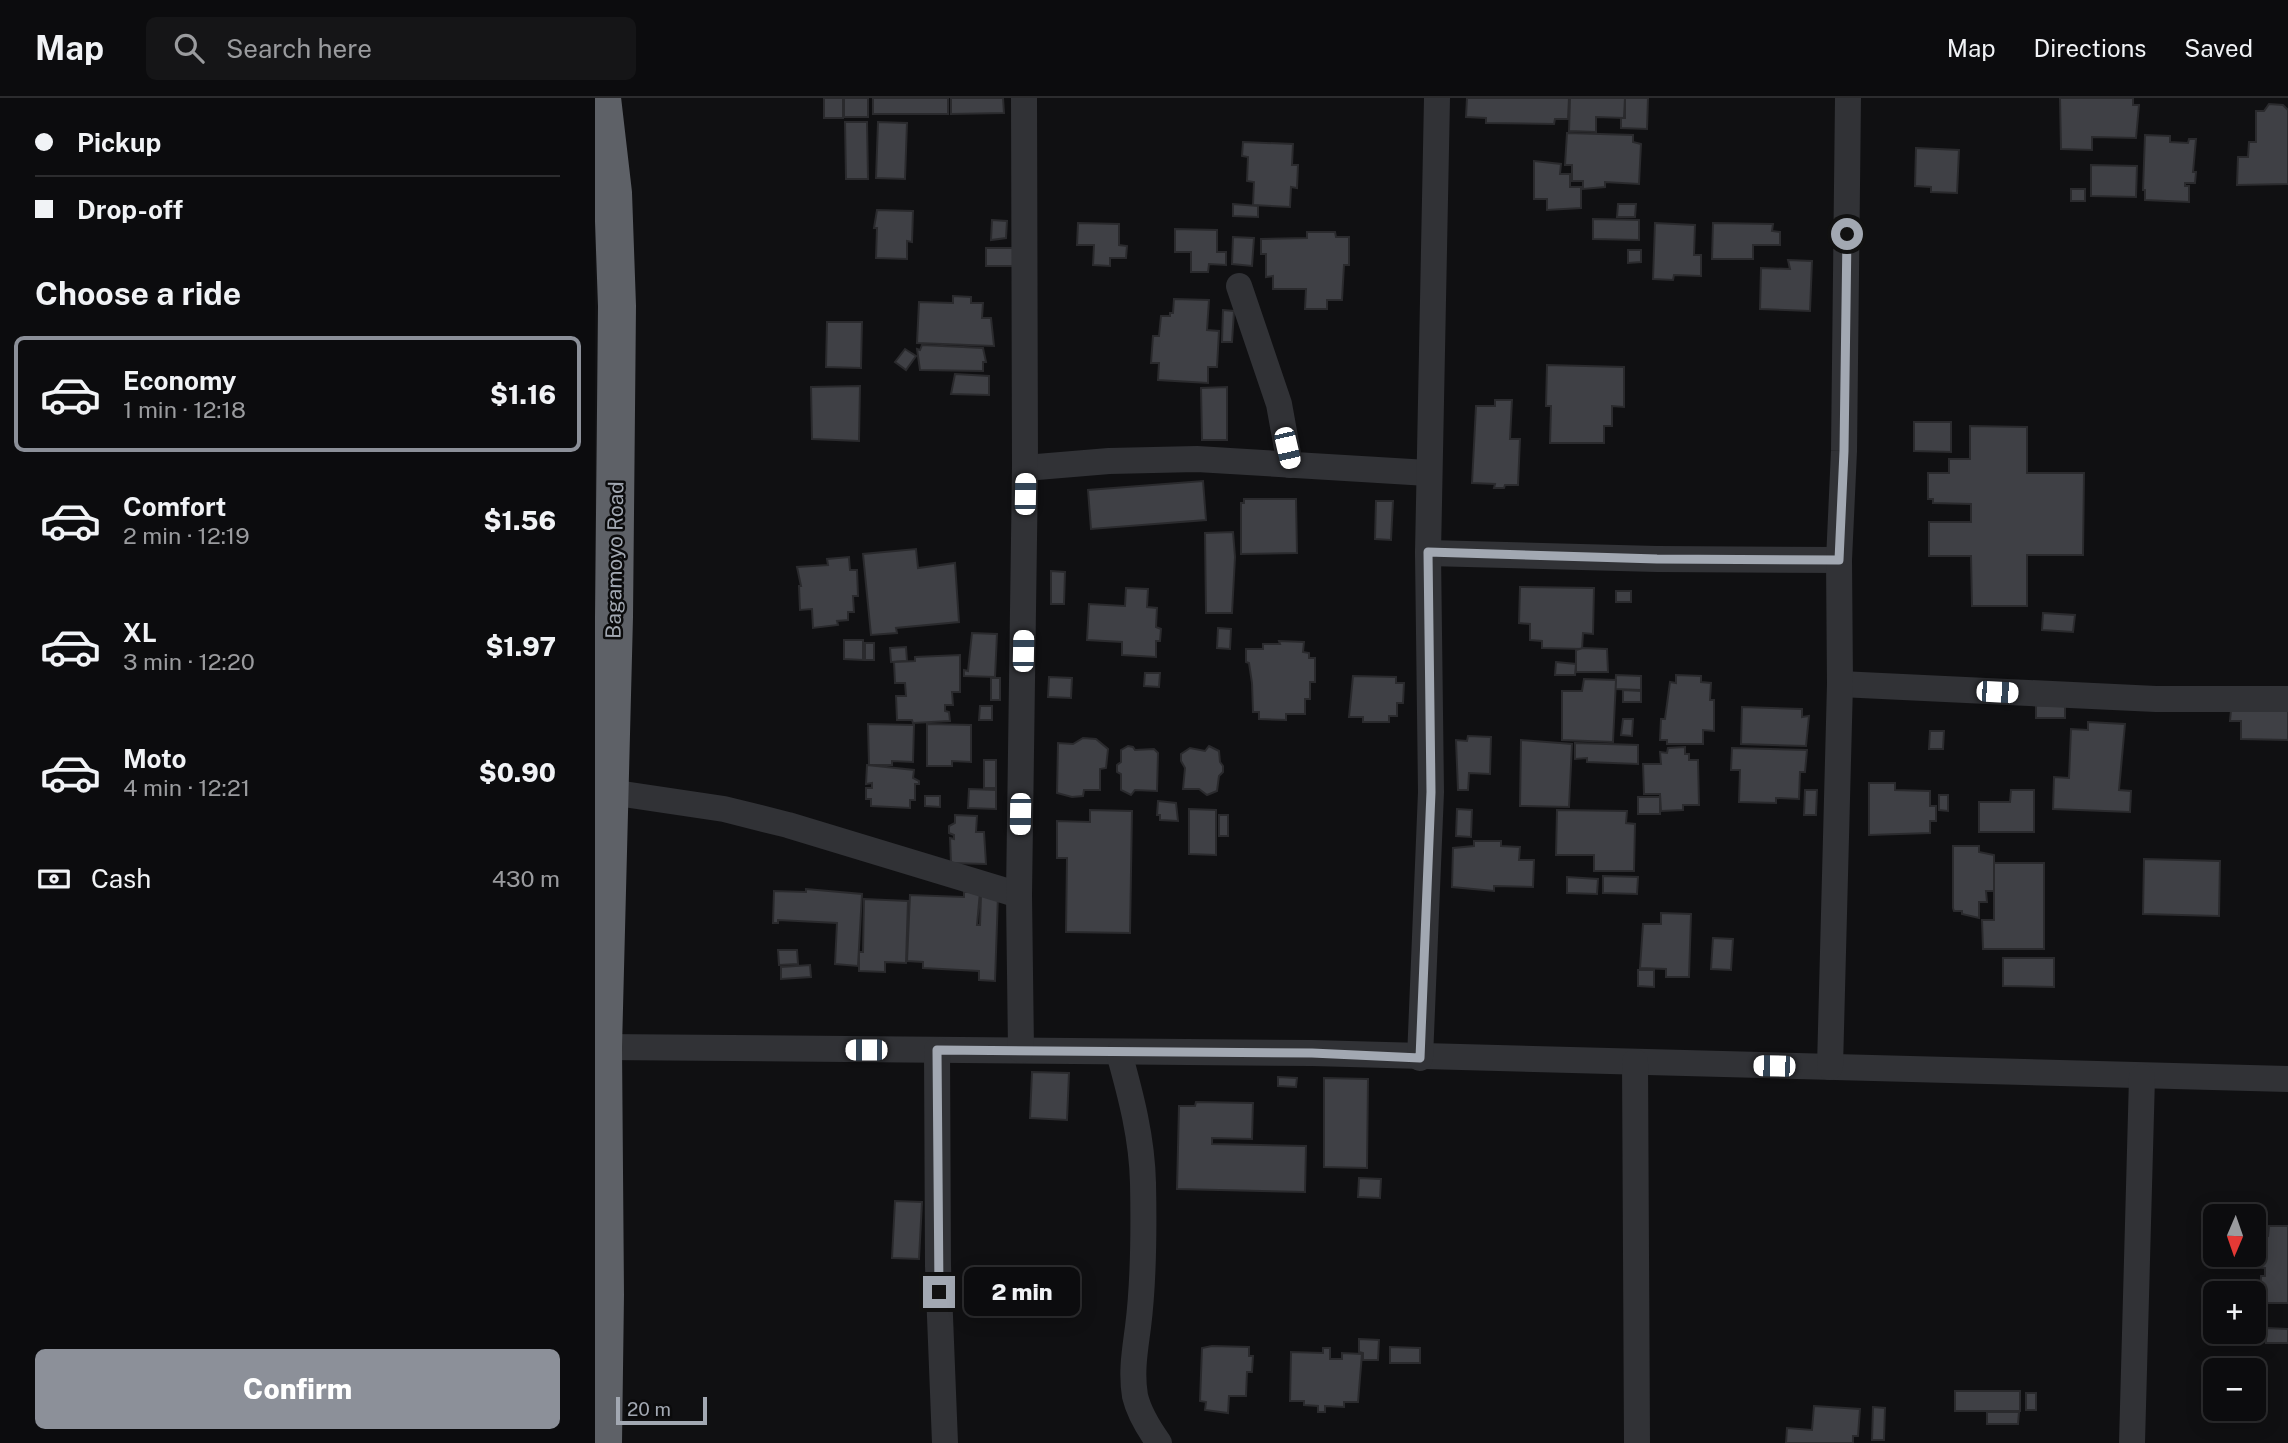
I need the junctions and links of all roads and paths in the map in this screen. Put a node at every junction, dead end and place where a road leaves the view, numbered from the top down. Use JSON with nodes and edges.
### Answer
{"nodes":[{"id":1,"x":602,"y":98,"type":"edge"},
{"id":2,"x":1024,"y":98,"type":"edge"},
{"id":3,"x":1437,"y":98,"type":"edge"},
{"id":4,"x":1848,"y":98,"type":"edge"},
{"id":5,"x":1239,"y":286,"type":"dead end"},
{"id":6,"x":1290,"y":465,"type":"junction"},
{"id":7,"x":1025,"y":468,"type":"junction"},
{"id":8,"x":1429,"y":473,"type":"junction"},
{"id":9,"x":1428,"y":552,"type":"junction"},
{"id":10,"x":1839,"y":560,"type":"junction"},
{"id":11,"x":605,"y":616,"type":"edge"},
{"id":12,"x":1840,"y":684,"type":"junction"},
{"id":13,"x":2288,"y":699,"type":"edge"},
{"id":14,"x":610,"y":792,"type":"junction"},
{"id":15,"x":1019,"y":895,"type":"junction"},
{"id":16,"x":603,"y":1047,"type":"junction"},
{"id":17,"x":937,"y":1050,"type":"junction"},
{"id":18,"x":1021,"y":1050,"type":"junction"},
{"id":19,"x":1119,"y":1053,"type":"junction"},
{"id":20,"x":1420,"y":1058,"type":"junction"},
{"id":21,"x":1635,"y":1062,"type":"junction"},
{"id":22,"x":1830,"y":1067,"type":"junction"},
{"id":23,"x":2142,"y":1077,"type":"junction"},
{"id":24,"x":2288,"y":1079,"type":"edge"},
{"id":25,"x":603,"y":1443,"type":"edge"},
{"id":26,"x":944,"y":1443,"type":"edge"},
{"id":27,"x":1159,"y":1443,"type":"edge"},
{"id":28,"x":1637,"y":1443,"type":"edge"},
{"id":29,"x":2132,"y":1443,"type":"edge"}],
"edges":[{"from":1,"to":11,"type":"highway","name":"Bagamoyo Road"},
{"from":2,"to":7,"type":"street"},
{"from":3,"to":8,"type":"street"},
{"from":4,"to":10,"type":"street"},
{"from":5,"to":6,"type":"street"},
{"from":6,"to":7,"type":"street"},
{"from":6,"to":8,"type":"street"},
{"from":7,"to":15,"type":"street"},
{"from":8,"to":9,"type":"street"},
{"from":9,"to":10,"type":"street"},
{"from":9,"to":20,"type":"street"},
{"from":10,"to":12,"type":"street"},
{"from":11,"to":14,"type":"highway","name":"Bagamoyo Road"},
{"from":12,"to":13,"type":"street"},
{"from":12,"to":22,"type":"street"},
{"from":14,"to":15,"type":"street"},
{"from":14,"to":16,"type":"highway","name":"Bagamoyo Road"},
{"from":15,"to":18,"type":"street"},
{"from":16,"to":17,"type":"street"},
{"from":16,"to":25,"type":"highway","name":"Bagamoyo Road"},
{"from":17,"to":18,"type":"street"},
{"from":17,"to":26,"type":"street"},
{"from":18,"to":19,"type":"street"},
{"from":19,"to":20,"type":"street"},
{"from":19,"to":27,"type":"street"},
{"from":20,"to":21,"type":"street"},
{"from":21,"to":22,"type":"street"},
{"from":21,"to":28,"type":"street"},
{"from":22,"to":23,"type":"street"},
{"from":23,"to":24,"type":"street"},
{"from":23,"to":29,"type":"street"}]}
